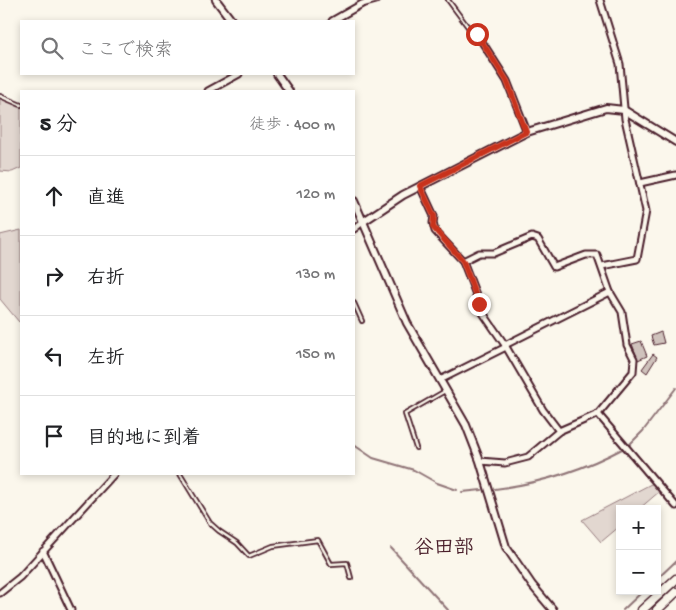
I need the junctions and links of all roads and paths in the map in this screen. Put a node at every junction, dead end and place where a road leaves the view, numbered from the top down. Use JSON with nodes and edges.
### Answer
{"nodes":[{"id":1,"x":216,"y":0,"type":"edge"},
{"id":2,"x":376,"y":0,"type":"edge"},
{"id":3,"x":448,"y":0,"type":"edge"},
{"id":4,"x":600,"y":0,"type":"edge"},
{"id":5,"x":231,"y":20,"type":"edge"},
{"id":6,"x":334,"y":20,"type":"edge"},
{"id":7,"x":477,"y":34,"type":"joint"},
{"id":8,"x":237,"y":75,"type":"edge"},
{"id":9,"x":278,"y":75,"type":"edge"},
{"id":10,"x":210,"y":90,"type":"edge"},
{"id":11,"x":288,"y":90,"type":"edge"},
{"id":12,"x":0,"y":96,"type":"edge"},
{"id":13,"x":20,"y":105,"type":"edge"},
{"id":14,"x":624,"y":110,"type":"junction"},
{"id":15,"x":526,"y":132,"type":"junction"},
{"id":16,"x":676,"y":142,"type":"edge"},
{"id":17,"x":676,"y":175,"type":"edge"},
{"id":18,"x":640,"y":183,"type":"junction"},
{"id":19,"x":420,"y":186,"type":"junction"},
{"id":20,"x":355,"y":203,"type":"edge"},
{"id":21,"x":364,"y":221,"type":"junction"},
{"id":22,"x":355,"y":228,"type":"edge"},
{"id":23,"x":463,"y":261,"type":"junction"},
{"id":24,"x":602,"y":266,"type":"junction"},
{"id":25,"x":610,"y":292,"type":"junction"},
{"id":26,"x":355,"y":305,"type":"edge"},
{"id":27,"x":362,"y":320,"type":"dead end"},
{"id":28,"x":506,"y":346,"type":"junction"},
{"id":29,"x":440,"y":380,"type":"junction"},
{"id":30,"x":446,"y":390,"type":"junction"},
{"id":31,"x":598,"y":414,"type":"junction"},
{"id":32,"x":559,"y":431,"type":"junction"},
{"id":33,"x":416,"y":448,"type":"dead end"},
{"id":34,"x":480,"y":462,"type":"junction"},
{"id":35,"x":113,"y":475,"type":"edge"},
{"id":36,"x":181,"y":475,"type":"edge"},
{"id":37,"x":676,"y":506,"type":"edge"},
{"id":38,"x":43,"y":551,"type":"junction"},
{"id":39,"x":351,"y":578,"type":"dead end"},
{"id":40,"x":676,"y":579,"type":"edge"},
{"id":41,"x":0,"y":592,"type":"edge"},
{"id":42,"x":676,"y":592,"type":"edge"},
{"id":43,"x":71,"y":610,"type":"edge"},
{"id":44,"x":553,"y":610,"type":"edge"},
{"id":45,"x":642,"y":610,"type":"edge"},
{"id":46,"x":657,"y":610,"type":"edge"}],
"edges":[{"from":1,"to":5,"type":"street"},
{"from":2,"to":6,"type":"street"},
{"from":3,"to":7,"type":"lane"},
{"from":4,"to":14,"type":"street"},
{"from":7,"to":15,"type":"street"},
{"from":8,"to":10,"type":"street"},
{"from":9,"to":11,"type":"street"},
{"from":12,"to":13,"type":"lane"},
{"from":14,"to":15,"type":"street"},
{"from":14,"to":16,"type":"street"},
{"from":14,"to":18,"type":"street"},
{"from":15,"to":19,"type":"street"},
{"from":17,"to":18,"type":"street"},
{"from":18,"to":24,"type":"street"},
{"from":19,"to":21,"type":"street"},
{"from":19,"to":23,"type":"street"},
{"from":20,"to":21,"type":"street"},
{"from":21,"to":22,"type":"street"},
{"from":21,"to":29,"type":"street"},
{"from":23,"to":24,"type":"street"},
{"from":23,"to":28,"type":"street"},
{"from":24,"to":25,"type":"street"},
{"from":25,"to":28,"type":"street"},
{"from":25,"to":31,"type":"street"},
{"from":26,"to":27,"type":"lane"},
{"from":28,"to":29,"type":"street"},
{"from":28,"to":32,"type":"street"},
{"from":29,"to":30,"type":"street"},
{"from":30,"to":33,"type":"lane"},
{"from":30,"to":34,"type":"street"},
{"from":31,"to":32,"type":"street"},
{"from":31,"to":37,"type":"street"},
{"from":32,"to":34,"type":"street"},
{"from":34,"to":44,"type":"street"},
{"from":35,"to":38,"type":"street"},
{"from":36,"to":39,"type":"lane"},
{"from":38,"to":41,"type":"street"},
{"from":38,"to":43,"type":"street"},
{"from":40,"to":45,"type":"highway"},
{"from":42,"to":46,"type":"highway"}]}
